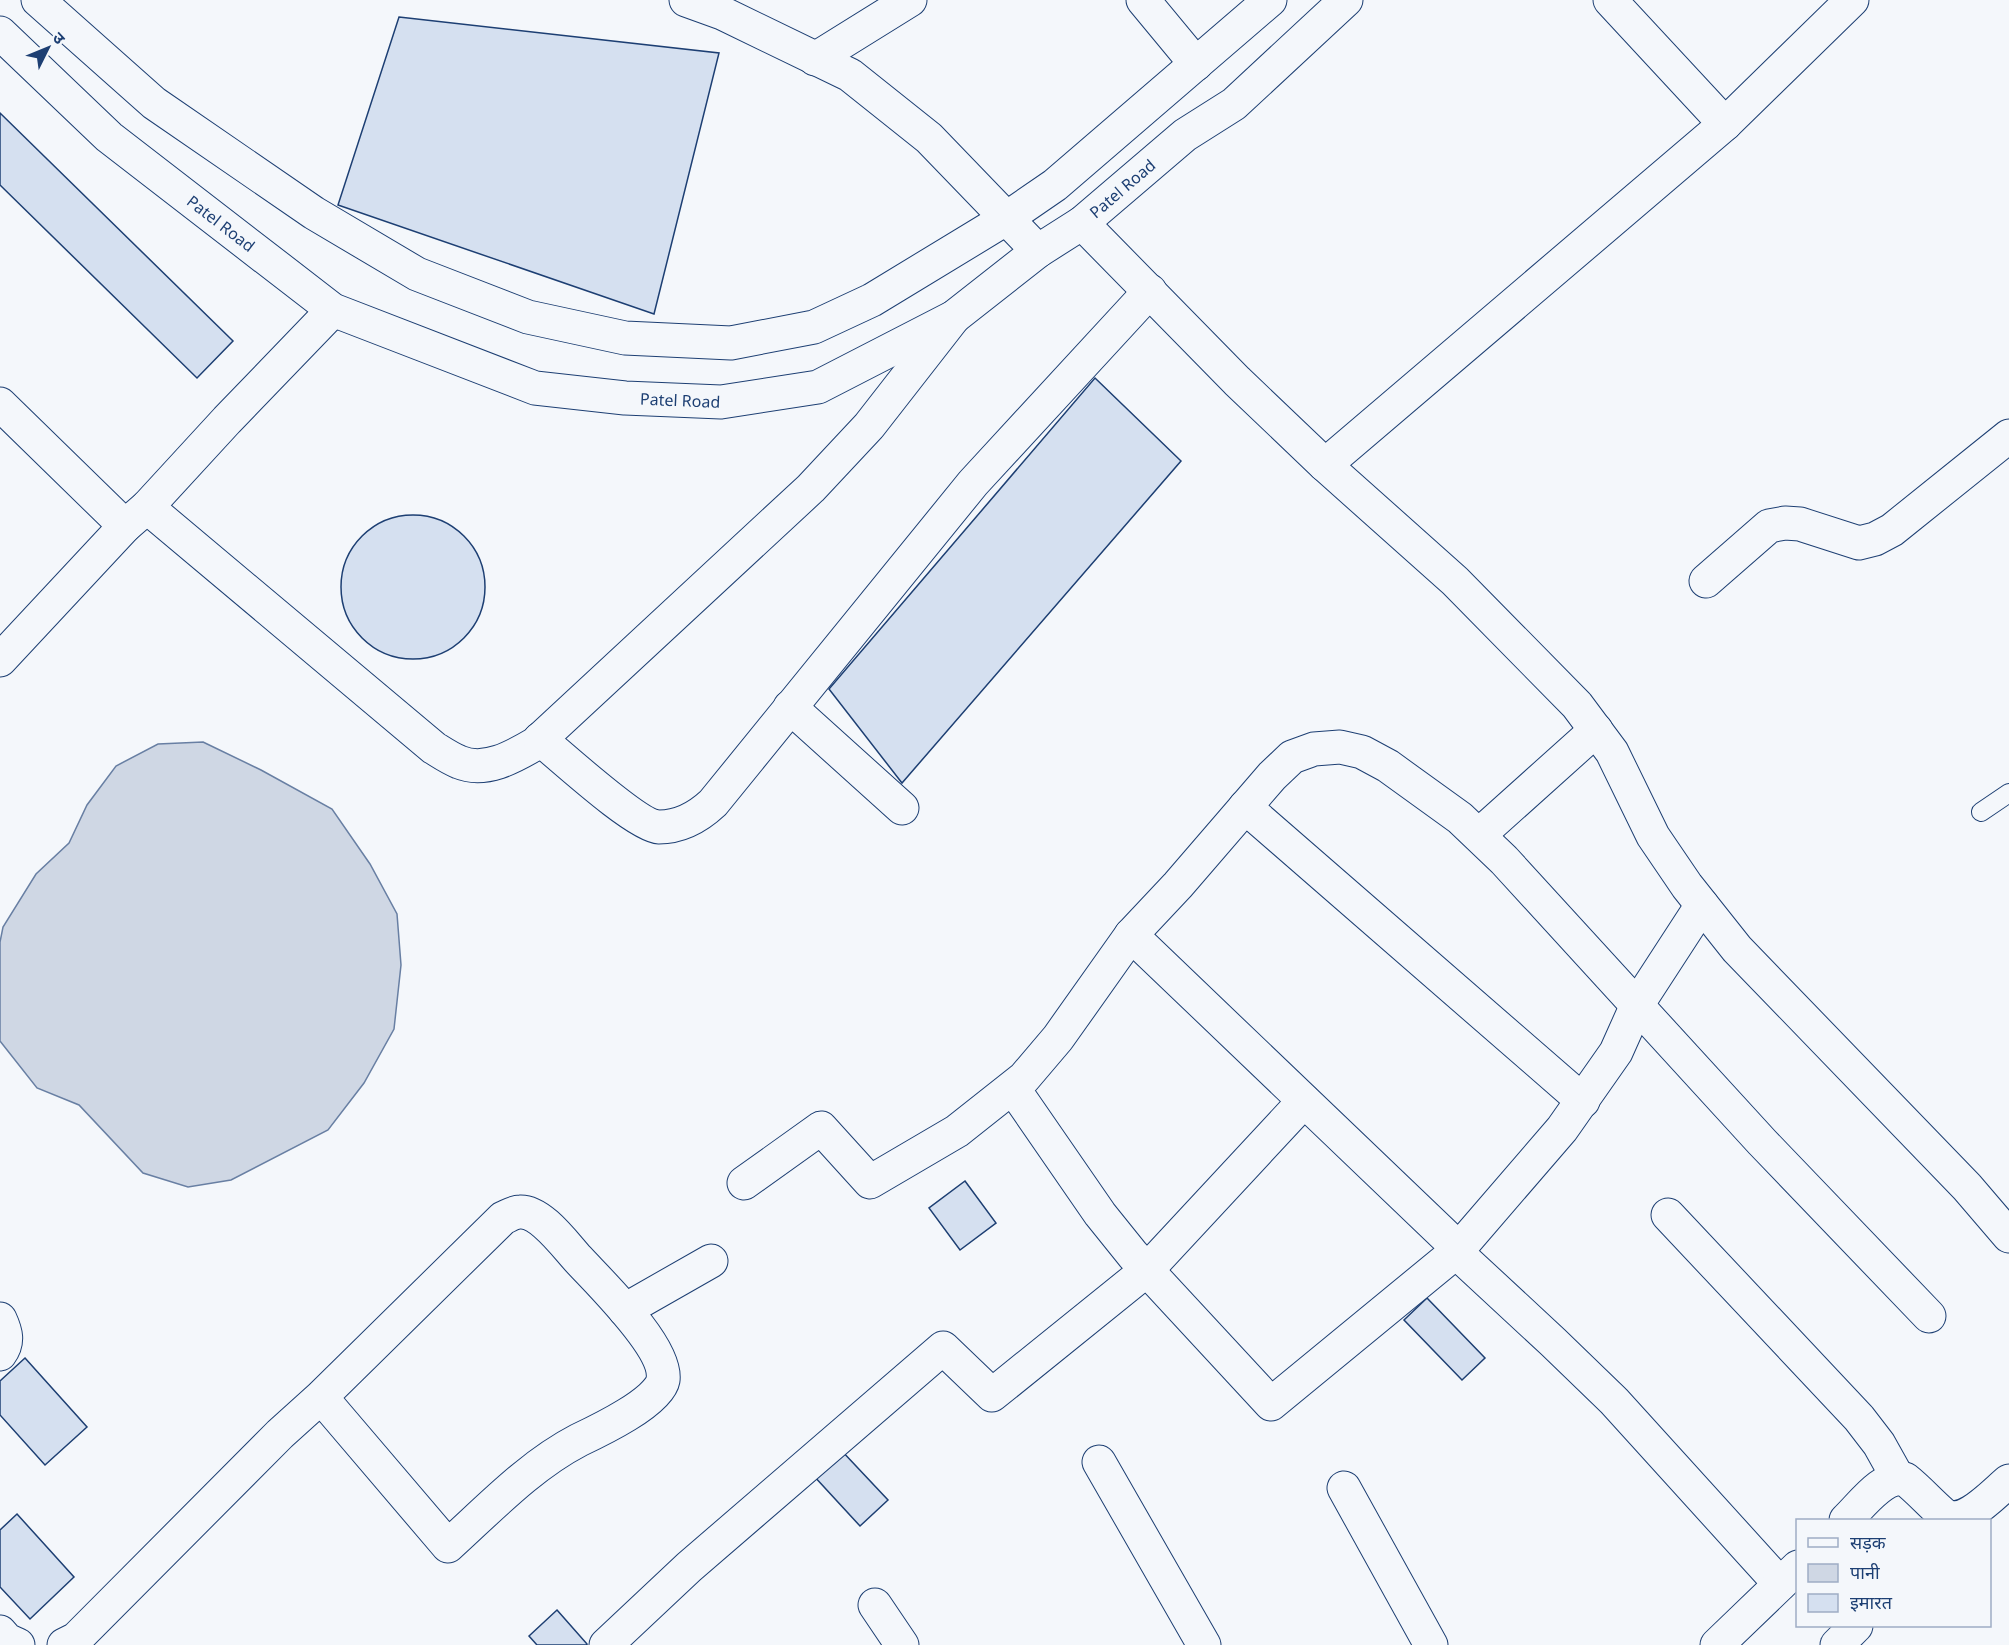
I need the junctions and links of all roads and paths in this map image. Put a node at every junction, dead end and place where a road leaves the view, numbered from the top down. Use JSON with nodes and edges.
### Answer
{"nodes":[{"id":1,"x":38,"y":0,"type":"edge"},
{"id":2,"x":686,"y":0,"type":"edge"},
{"id":3,"x":910,"y":0,"type":"edge"},
{"id":4,"x":1143,"y":0,"type":"edge"},
{"id":5,"x":1270,"y":0,"type":"edge"},
{"id":6,"x":1346,"y":0,"type":"edge"},
{"id":7,"x":1610,"y":0,"type":"edge"},
{"id":8,"x":1852,"y":0,"type":"edge"},
{"id":9,"x":0,"y":33,"type":"edge"},
{"id":10,"x":815,"y":59,"type":"junction"},
{"id":11,"x":1196,"y":64,"type":"junction"},
{"id":12,"x":1725,"y":124,"type":"junction"},
{"id":13,"x":1007,"y":218,"type":"junction"},
{"id":14,"x":1082,"y":223,"type":"junction"},
{"id":15,"x":1038,"y":251,"type":"junction"},
{"id":16,"x":1150,"y":291,"type":"junction"},
{"id":17,"x":333,"y":310,"type":"junction"},
{"id":18,"x":954,"y":317,"type":"junction"},
{"id":19,"x":0,"y":404,"type":"edge"},
{"id":20,"x":2009,"y":436,"type":"edge"},
{"id":21,"x":1325,"y":465,"type":"junction"},
{"id":22,"x":136,"y":516,"type":"junction"},
{"id":23,"x":1706,"y":581,"type":"dead end"},
{"id":24,"x":0,"y":660,"type":"edge"},
{"id":25,"x":790,"y":706,"type":"junction"},
{"id":26,"x":1596,"y":730,"type":"junction"},
{"id":27,"x":540,"y":739,"type":"junction"},
{"id":28,"x":2009,"y":793,"type":"edge"},
{"id":29,"x":1245,"y":807,"type":"junction"},
{"id":30,"x":902,"y":808,"type":"dead end"},
{"id":31,"x":1981,"y":812,"type":"dead end"},
{"id":32,"x":1479,"y":835,"type":"junction"},
{"id":33,"x":1702,"y":905,"type":"junction"},
{"id":34,"x":1131,"y":935,"type":"junction"},
{"id":35,"x":1637,"y":1005,"type":"junction"},
{"id":36,"x":1013,"y":1088,"type":"junction"},
{"id":37,"x":1304,"y":1101,"type":"junction"},
{"id":38,"x":1583,"y":1101,"type":"junction"},
{"id":39,"x":744,"y":1183,"type":"dead end"},
{"id":40,"x":1668,"y":1215,"type":"dead end"},
{"id":41,"x":2009,"y":1236,"type":"edge"},
{"id":42,"x":1457,"y":1250,"type":"junction"},
{"id":43,"x":711,"y":1260,"type":"dead end"},
{"id":44,"x":1147,"y":1270,"type":"junction"},
{"id":45,"x":625,"y":1310,"type":"junction"},
{"id":46,"x":1929,"y":1316,"type":"dead end"},
{"id":47,"x":0,"y":1319,"type":"edge"},
{"id":48,"x":0,"y":1354,"type":"edge"},
{"id":49,"x":321,"y":1398,"type":"junction"},
{"id":50,"x":1099,"y":1461,"type":"dead end"},
{"id":51,"x":1898,"y":1478,"type":"junction"},
{"id":52,"x":2009,"y":1481,"type":"edge"},
{"id":53,"x":1344,"y":1488,"type":"dead end"},
{"id":54,"x":1848,"y":1519,"type":"edge"},
{"id":55,"x":1960,"y":1519,"type":"edge"},
{"id":56,"x":1789,"y":1576,"type":"edge"},
{"id":57,"x":875,"y":1605,"type":"dead end"},
{"id":58,"x":1855,"y":1627,"type":"edge"},
{"id":59,"x":0,"y":1632,"type":"edge"},
{"id":60,"x":18,"y":1645,"type":"edge"},
{"id":61,"x":64,"y":1645,"type":"edge"},
{"id":62,"x":606,"y":1645,"type":"edge"},
{"id":63,"x":902,"y":1645,"type":"edge"},
{"id":64,"x":1204,"y":1645,"type":"edge"},
{"id":65,"x":1431,"y":1645,"type":"edge"},
{"id":66,"x":1717,"y":1645,"type":"edge"},
{"id":67,"x":1837,"y":1645,"type":"edge"}],
"edges":[{"from":1,"to":13,"type":"street"},
{"from":2,"to":10,"type":"street"},
{"from":3,"to":10,"type":"street"},
{"from":4,"to":11,"type":"street"},
{"from":5,"to":11,"type":"street"},
{"from":6,"to":14,"type":"street","name":"Patel Road"},
{"from":7,"to":12,"type":"street"},
{"from":8,"to":12,"type":"street"},
{"from":9,"to":17,"type":"street","name":"Patel Road"},
{"from":10,"to":13,"type":"street"},
{"from":11,"to":13,"type":"street"},
{"from":12,"to":21,"type":"street"},
{"from":13,"to":15,"type":"street"},
{"from":14,"to":15,"type":"street","name":"Patel Road"},
{"from":14,"to":16,"type":"street"},
{"from":15,"to":18,"type":"street","name":"Patel Road"},
{"from":16,"to":21,"type":"street"},
{"from":16,"to":25,"type":"street"},
{"from":17,"to":18,"type":"street","name":"Patel Road"},
{"from":17,"to":22,"type":"street"},
{"from":18,"to":27,"type":"street"},
{"from":19,"to":22,"type":"street"},
{"from":20,"to":23,"type":"street"},
{"from":21,"to":26,"type":"street"},
{"from":22,"to":24,"type":"street"},
{"from":22,"to":27,"type":"street"},
{"from":25,"to":27,"type":"street"},
{"from":25,"to":30,"type":"street"},
{"from":26,"to":32,"type":"street"},
{"from":26,"to":33,"type":"street"},
{"from":28,"to":31,"type":"lane"},
{"from":29,"to":32,"type":"street"},
{"from":29,"to":34,"type":"street"},
{"from":29,"to":38,"type":"street"},
{"from":32,"to":35,"type":"street"},
{"from":33,"to":35,"type":"street"},
{"from":33,"to":41,"type":"street"},
{"from":34,"to":36,"type":"street"},
{"from":34,"to":37,"type":"street"},
{"from":35,"to":38,"type":"street"},
{"from":35,"to":46,"type":"street"},
{"from":36,"to":39,"type":"street"},
{"from":36,"to":44,"type":"street"},
{"from":37,"to":42,"type":"street"},
{"from":37,"to":44,"type":"street"},
{"from":38,"to":42,"type":"street"},
{"from":40,"to":51,"type":"street"},
{"from":42,"to":44,"type":"street"},
{"from":42,"to":56,"type":"street"},
{"from":43,"to":45,"type":"street"},
{"from":44,"to":62,"type":"street"},
{"from":45,"to":49,"type":"street"},
{"from":45,"to":49,"type":"street"},
{"from":47,"to":48,"type":"street"},
{"from":49,"to":61,"type":"street"},
{"from":50,"to":64,"type":"street"},
{"from":51,"to":54,"type":"street"},
{"from":51,"to":55,"type":"street"},
{"from":52,"to":55,"type":"street"},
{"from":53,"to":65,"type":"street"},
{"from":56,"to":66,"type":"street"},
{"from":57,"to":63,"type":"street"},
{"from":58,"to":67,"type":"street"},
{"from":59,"to":60,"type":"street"}]}
